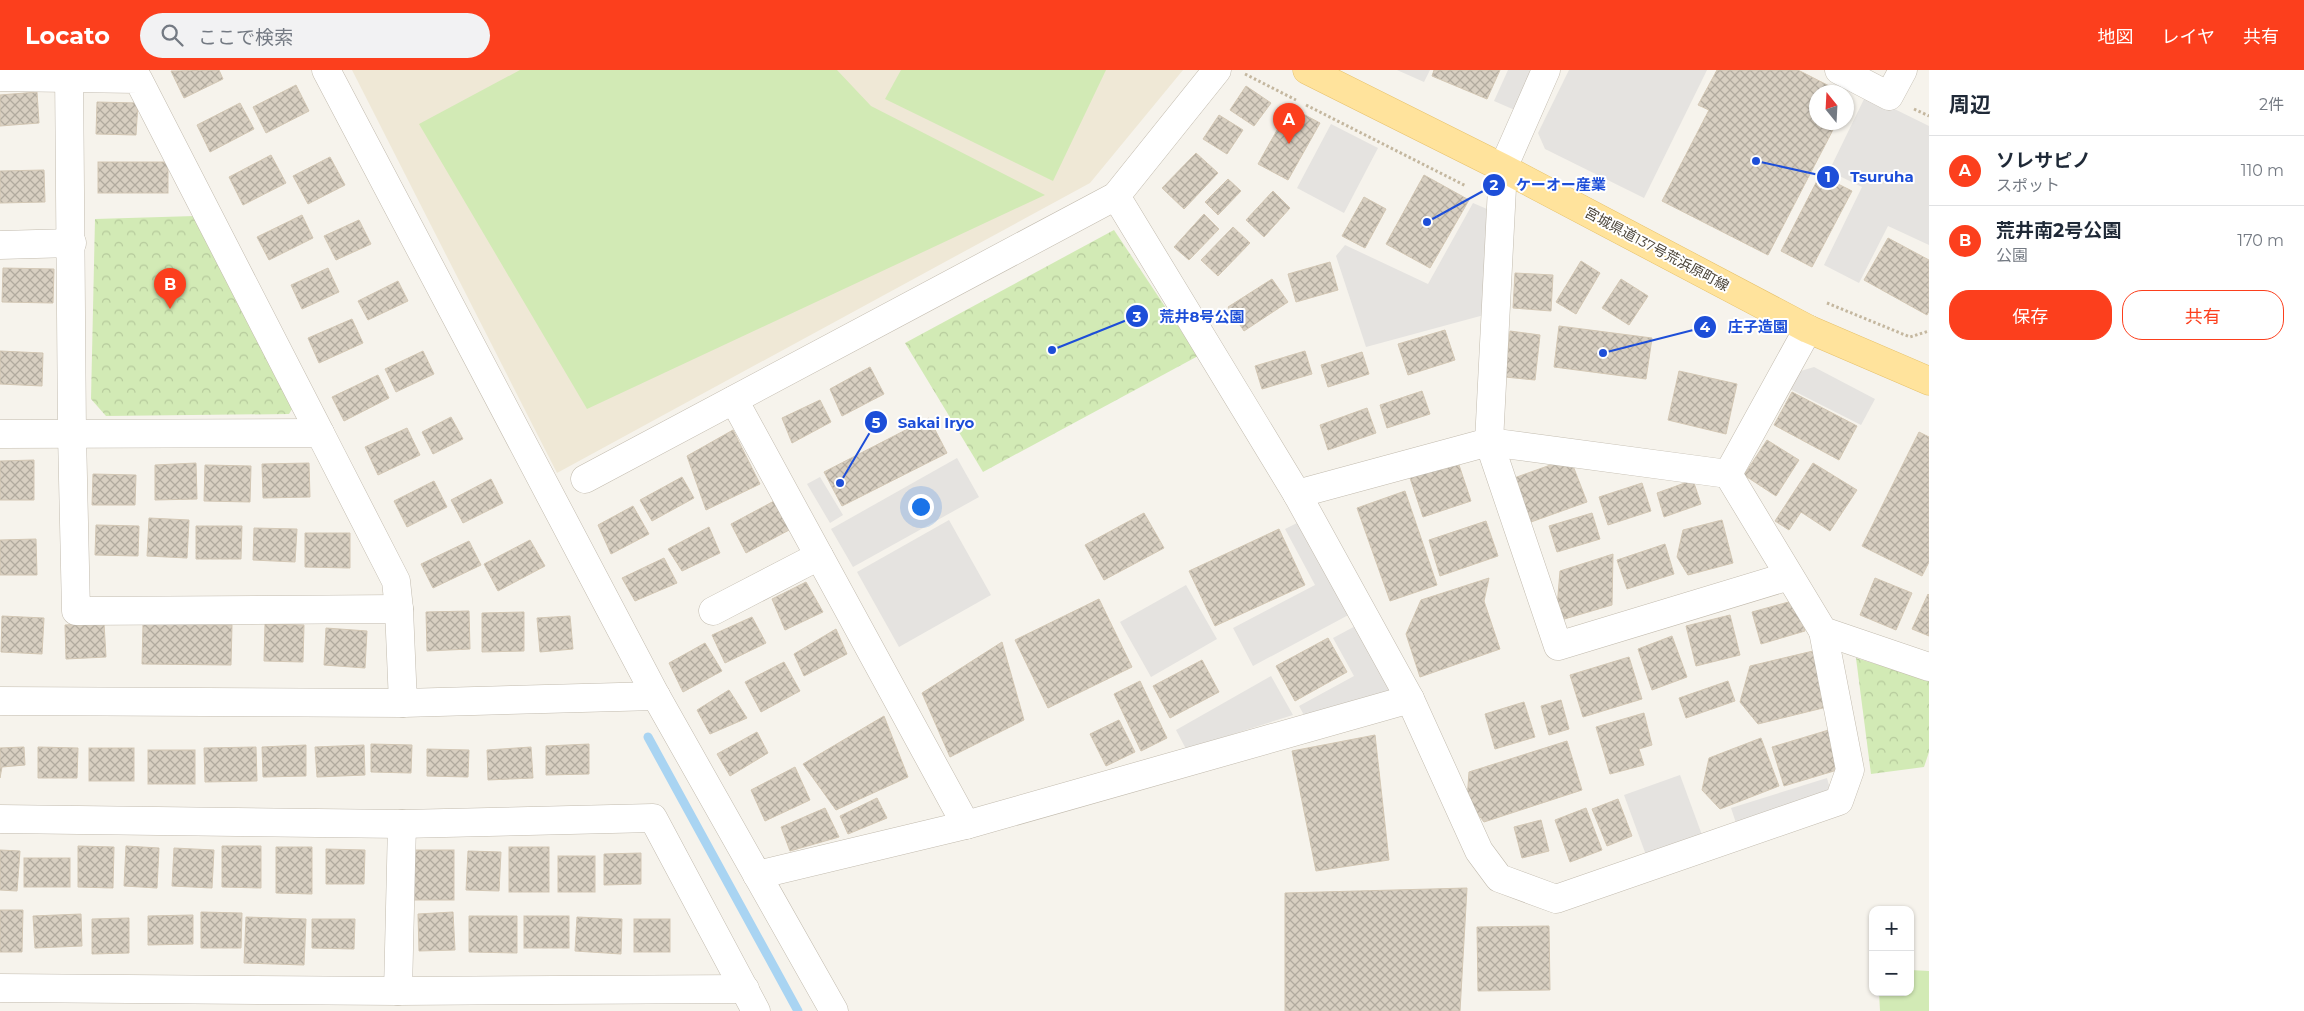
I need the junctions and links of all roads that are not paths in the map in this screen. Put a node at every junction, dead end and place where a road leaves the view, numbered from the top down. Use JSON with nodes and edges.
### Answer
{"nodes":[{"id":1,"x":326,"y":70,"type":"edge"},
{"id":2,"x":1217,"y":70,"type":"edge"},
{"id":3,"x":1307,"y":70,"type":"edge"},
{"id":4,"x":1546,"y":70,"type":"edge"},
{"id":5,"x":1839,"y":70,"type":"edge"},
{"id":6,"x":1903,"y":70,"type":"edge"},
{"id":7,"x":69,"y":74,"type":"edge"},
{"id":8,"x":0,"y":77,"type":"edge"},
{"id":9,"x":1503,"y":168,"type":"junction"},
{"id":10,"x":1116,"y":196,"type":"junction"},
{"id":11,"x":72,"y":242,"type":"junction"},
{"id":12,"x":0,"y":245,"type":"edge"},
{"id":13,"x":1808,"y":329,"type":"junction"},
{"id":14,"x":1929,"y":381,"type":"edge"},
{"id":15,"x":734,"y":400,"type":"junction"},
{"id":16,"x":320,"y":433,"type":"junction"},
{"id":17,"x":0,"y":434,"type":"edge"},
{"id":18,"x":72,"y":434,"type":"junction"},
{"id":19,"x":1489,"y":442,"type":"junction"},
{"id":20,"x":1728,"y":474,"type":"junction"},
{"id":21,"x":586,"y":479,"type":"dead end"},
{"id":22,"x":1297,"y":494,"type":"junction"},
{"id":23,"x":819,"y":556,"type":"junction"},
{"id":24,"x":1789,"y":576,"type":"junction"},
{"id":25,"x":399,"y":609,"type":"junction"},
{"id":26,"x":713,"y":611,"type":"dead end"},
{"id":27,"x":1823,"y":631,"type":"junction"},
{"id":28,"x":1929,"y":667,"type":"edge"},
{"id":29,"x":656,"y":696,"type":"junction"},
{"id":30,"x":1410,"y":699,"type":"junction"},
{"id":31,"x":0,"y":702,"type":"edge"},
{"id":32,"x":403,"y":703,"type":"junction"},
{"id":33,"x":0,"y":819,"type":"edge"},
{"id":34,"x":402,"y":824,"type":"junction"},
{"id":35,"x":966,"y":825,"type":"junction"},
{"id":36,"x":757,"y":875,"type":"junction"},
{"id":37,"x":0,"y":988,"type":"edge"},
{"id":38,"x":398,"y":991,"type":"junction"},
{"id":39,"x":751,"y":1000,"type":"edge"},
{"id":40,"x":834,"y":1011,"type":"edge"}],
"edges":[{"from":1,"to":29,"type":"street"},
{"from":2,"to":10,"type":"street"},
{"from":3,"to":9,"type":"main road","name":"宮城県道137号荒浜原町線"},
{"from":4,"to":9,"type":"street"},
{"from":5,"to":6,"type":"street"},
{"from":7,"to":8,"type":"street"},
{"from":7,"to":11,"type":"street"},
{"from":7,"to":16,"type":"street"},
{"from":9,"to":13,"type":"main road","name":"宮城県道137号荒浜原町線"},
{"from":9,"to":19,"type":"street"},
{"from":10,"to":15,"type":"street"},
{"from":10,"to":22,"type":"street"},
{"from":11,"to":12,"type":"street"},
{"from":11,"to":18,"type":"street"},
{"from":13,"to":14,"type":"main road","name":"宮城県道137号荒浜原町線"},
{"from":13,"to":20,"type":"street"},
{"from":15,"to":21,"type":"street"},
{"from":15,"to":23,"type":"street"},
{"from":16,"to":18,"type":"street"},
{"from":16,"to":25,"type":"street"},
{"from":17,"to":18,"type":"street"},
{"from":18,"to":25,"type":"street"},
{"from":19,"to":20,"type":"street"},
{"from":19,"to":22,"type":"street"},
{"from":19,"to":24,"type":"street"},
{"from":20,"to":24,"type":"street"},
{"from":22,"to":30,"type":"street"},
{"from":23,"to":26,"type":"street"},
{"from":23,"to":35,"type":"street"},
{"from":24,"to":27,"type":"street"},
{"from":25,"to":32,"type":"street"},
{"from":27,"to":28,"type":"street"},
{"from":27,"to":30,"type":"street"},
{"from":29,"to":32,"type":"street"},
{"from":29,"to":36,"type":"street"},
{"from":30,"to":35,"type":"street"},
{"from":31,"to":32,"type":"street"},
{"from":33,"to":34,"type":"street"},
{"from":34,"to":38,"type":"street"},
{"from":34,"to":39,"type":"street"},
{"from":35,"to":36,"type":"street"},
{"from":36,"to":40,"type":"street"},
{"from":37,"to":38,"type":"street"},
{"from":38,"to":39,"type":"street"}]}
